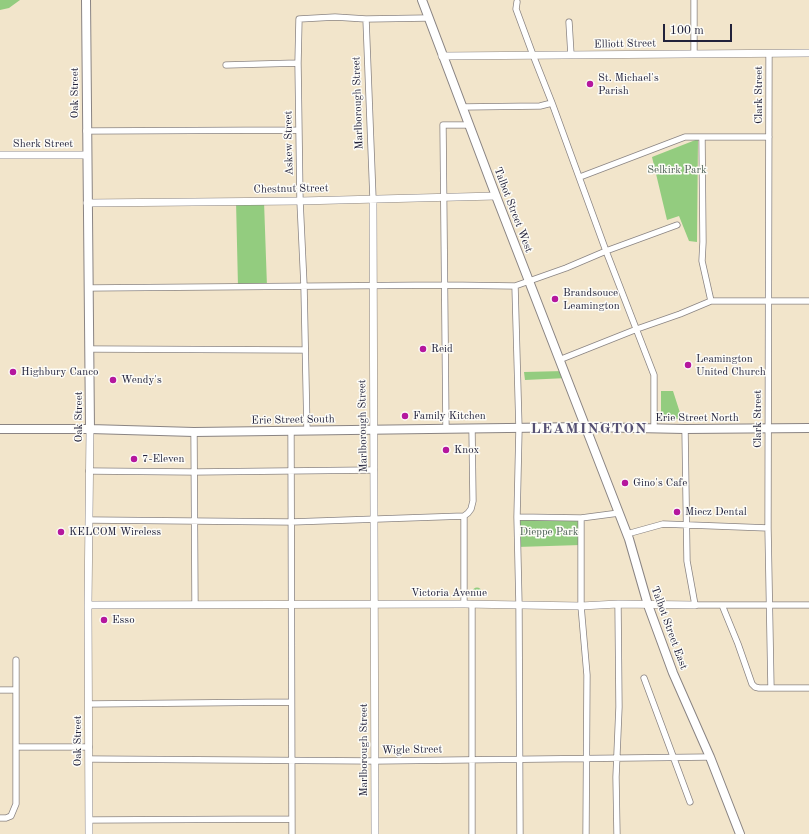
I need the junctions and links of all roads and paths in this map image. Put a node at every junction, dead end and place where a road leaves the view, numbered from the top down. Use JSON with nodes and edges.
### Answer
{"nodes":[{"id":1,"x":86,"y":0,"type":"edge"},
{"id":2,"x":422,"y":0,"type":"edge"},
{"id":3,"x":694,"y":0,"type":"edge"},
{"id":4,"x":517,"y":2,"type":"dead end"},
{"id":5,"x":428,"y":18,"type":"junction"},
{"id":6,"x":366,"y":19,"type":"junction"},
{"id":7,"x":569,"y":22,"type":"dead end"},
{"id":8,"x":809,"y":53,"type":"edge"},
{"id":9,"x":694,"y":54,"type":"junction"},
{"id":10,"x":769,"y":54,"type":"junction"},
{"id":11,"x":533,"y":55,"type":"junction"},
{"id":12,"x":571,"y":55,"type":"junction"},
{"id":13,"x":442,"y":56,"type":"junction"},
{"id":14,"x":298,"y":63,"type":"junction"},
{"id":15,"x":226,"y":65,"type":"dead end"},
{"id":16,"x":552,"y":103,"type":"junction"},
{"id":17,"x":462,"y":107,"type":"junction"},
{"id":18,"x":469,"y":125,"type":"junction"},
{"id":19,"x":299,"y":130,"type":"junction"},
{"id":20,"x":86,"y":131,"type":"junction"},
{"id":21,"x":702,"y":137,"type":"junction"},
{"id":22,"x":769,"y":137,"type":"junction"},
{"id":23,"x":0,"y":155,"type":"edge"},
{"id":24,"x":87,"y":155,"type":"junction"},
{"id":25,"x":580,"y":177,"type":"junction"},
{"id":26,"x":496,"y":196,"type":"junction"},
{"id":27,"x":443,"y":197,"type":"junction"},
{"id":28,"x":373,"y":199,"type":"junction"},
{"id":29,"x":300,"y":201,"type":"junction"},
{"id":30,"x":87,"y":203,"type":"junction"},
{"id":31,"x":678,"y":225,"type":"dead end"},
{"id":32,"x":606,"y":251,"type":"junction"},
{"id":33,"x":529,"y":281,"type":"junction"},
{"id":34,"x":445,"y":284,"type":"junction"},
{"id":35,"x":304,"y":286,"type":"junction"},
{"id":36,"x":373,"y":286,"type":"junction"},
{"id":37,"x":515,"y":286,"type":"junction"},
{"id":38,"x":88,"y":288,"type":"junction"},
{"id":39,"x":768,"y":300,"type":"junction"},
{"id":40,"x":711,"y":301,"type":"junction"},
{"id":41,"x":809,"y":301,"type":"edge"},
{"id":42,"x":637,"y":329,"type":"junction"},
{"id":43,"x":89,"y":349,"type":"junction"},
{"id":44,"x":305,"y":350,"type":"junction"},
{"id":45,"x":559,"y":360,"type":"junction"},
{"id":46,"x":586,"y":428,"type":"junction"},
{"id":47,"x":809,"y":428,"type":"edge"},
{"id":48,"x":0,"y":429,"type":"edge"},
{"id":49,"x":90,"y":429,"type":"junction"},
{"id":50,"x":446,"y":429,"type":"junction"},
{"id":51,"x":472,"y":429,"type":"junction"},
{"id":52,"x":519,"y":429,"type":"junction"},
{"id":53,"x":654,"y":429,"type":"junction"},
{"id":54,"x":685,"y":429,"type":"junction"},
{"id":55,"x":768,"y":429,"type":"junction"},
{"id":56,"x":373,"y":430,"type":"junction"},
{"id":57,"x":291,"y":431,"type":"junction"},
{"id":58,"x":307,"y":431,"type":"junction"},
{"id":59,"x":194,"y":432,"type":"junction"},
{"id":60,"x":374,"y":470,"type":"junction"},
{"id":61,"x":89,"y":471,"type":"junction"},
{"id":62,"x":290,"y":471,"type":"junction"},
{"id":63,"x":194,"y":472,"type":"junction"},
{"id":64,"x":619,"y":513,"type":"junction"},
{"id":65,"x":464,"y":516,"type":"junction"},
{"id":66,"x":375,"y":518,"type":"junction"},
{"id":67,"x":517,"y":518,"type":"junction"},
{"id":68,"x":581,"y":518,"type":"junction"},
{"id":69,"x":89,"y":520,"type":"junction"},
{"id":70,"x":196,"y":522,"type":"junction"},
{"id":71,"x":291,"y":522,"type":"junction"},
{"id":72,"x":687,"y":526,"type":"junction"},
{"id":73,"x":768,"y":528,"type":"junction"},
{"id":74,"x":627,"y":534,"type":"junction"},
{"id":75,"x":195,"y":604,"type":"junction"},
{"id":76,"x":291,"y":604,"type":"junction"},
{"id":77,"x":374,"y":604,"type":"junction"},
{"id":78,"x":468,"y":604,"type":"junction"},
{"id":79,"x":618,"y":604,"type":"junction"},
{"id":80,"x":88,"y":605,"type":"junction"},
{"id":81,"x":519,"y":605,"type":"junction"},
{"id":82,"x":648,"y":605,"type":"junction"},
{"id":83,"x":695,"y":605,"type":"junction"},
{"id":84,"x":769,"y":605,"type":"junction"},
{"id":85,"x":809,"y":605,"type":"edge"},
{"id":86,"x":581,"y":606,"type":"junction"},
{"id":87,"x":722,"y":606,"type":"junction"},
{"id":88,"x":16,"y":660,"type":"dead end"},
{"id":89,"x":644,"y":678,"type":"dead end"},
{"id":90,"x":771,"y":688,"type":"junction"},
{"id":91,"x":809,"y":688,"type":"edge"},
{"id":92,"x":0,"y":690,"type":"edge"},
{"id":93,"x":15,"y":690,"type":"junction"},
{"id":94,"x":291,"y":702,"type":"junction"},
{"id":95,"x":89,"y":704,"type":"junction"},
{"id":96,"x":89,"y":746,"type":"junction"},
{"id":97,"x":16,"y":747,"type":"junction"},
{"id":98,"x":673,"y":757,"type":"junction"},
{"id":99,"x":710,"y":757,"type":"junction"},
{"id":100,"x":586,"y":758,"type":"junction"},
{"id":101,"x":618,"y":758,"type":"junction"},
{"id":102,"x":89,"y":759,"type":"junction"},
{"id":103,"x":472,"y":759,"type":"junction"},
{"id":104,"x":292,"y":760,"type":"junction"},
{"id":105,"x":520,"y":760,"type":"junction"},
{"id":106,"x":375,"y":761,"type":"junction"},
{"id":107,"x":690,"y":802,"type":"dead end"},
{"id":108,"x":0,"y":818,"type":"edge"},
{"id":109,"x":292,"y":818,"type":"junction"},
{"id":110,"x":89,"y":820,"type":"junction"},
{"id":111,"x":89,"y":834,"type":"edge"},
{"id":112,"x":292,"y":834,"type":"edge"},
{"id":113,"x":375,"y":834,"type":"edge"},
{"id":114,"x":472,"y":834,"type":"edge"},
{"id":115,"x":520,"y":834,"type":"edge"},
{"id":116,"x":586,"y":834,"type":"edge"},
{"id":117,"x":617,"y":834,"type":"edge"},
{"id":118,"x":740,"y":834,"type":"edge"}],
"edges":[{"from":1,"to":20,"type":"main road","name":"Oak Street"},
{"from":2,"to":5,"type":"main road","name":"Talbot Street West"},
{"from":3,"to":9,"type":"street"},
{"from":4,"to":11,"type":"street"},
{"from":5,"to":6,"type":"street"},
{"from":5,"to":13,"type":"main road","name":"Talbot Street West"},
{"from":6,"to":14,"type":"street","name":"Askew Street"},
{"from":6,"to":28,"type":"street","name":"Marlborough Street"},
{"from":7,"to":12,"type":"street"},
{"from":8,"to":10,"type":"street","name":"Elliott Street"},
{"from":9,"to":10,"type":"street","name":"Elliott Street"},
{"from":9,"to":12,"type":"street","name":"Elliott Street"},
{"from":10,"to":22,"type":"street","name":"Clark Street"},
{"from":11,"to":12,"type":"street","name":"Elliott Street"},
{"from":11,"to":13,"type":"street","name":"Elliott Street"},
{"from":11,"to":16,"type":"street"},
{"from":13,"to":17,"type":"main road","name":"Talbot Street West"},
{"from":14,"to":15,"type":"street"},
{"from":14,"to":19,"type":"street","name":"Askew Street"},
{"from":16,"to":17,"type":"street"},
{"from":16,"to":25,"type":"street"},
{"from":17,"to":18,"type":"main road","name":"Talbot Street West"},
{"from":18,"to":26,"type":"main road","name":"Talbot Street West"},
{"from":18,"to":27,"type":"street"},
{"from":19,"to":20,"type":"street"},
{"from":19,"to":29,"type":"street","name":"Askew Street"},
{"from":20,"to":24,"type":"main road","name":"Oak Street"},
{"from":21,"to":22,"type":"street"},
{"from":21,"to":25,"type":"street"},
{"from":21,"to":40,"type":"street"},
{"from":22,"to":39,"type":"street","name":"Clark Street"},
{"from":23,"to":24,"type":"street","name":"Sherk Street"},
{"from":24,"to":30,"type":"main road","name":"Oak Street"},
{"from":25,"to":32,"type":"street"},
{"from":26,"to":27,"type":"street","name":"Chestnut Street"},
{"from":26,"to":33,"type":"main road","name":"Talbot Street West"},
{"from":27,"to":28,"type":"street","name":"Chestnut Street"},
{"from":27,"to":34,"type":"street"},
{"from":28,"to":29,"type":"street","name":"Chestnut Street"},
{"from":28,"to":36,"type":"street","name":"Marlborough Street"},
{"from":29,"to":30,"type":"street","name":"Chestnut Street"},
{"from":29,"to":35,"type":"street","name":"Askew Street"},
{"from":30,"to":38,"type":"main road","name":"Oak Street"},
{"from":31,"to":32,"type":"street"},
{"from":32,"to":33,"type":"street"},
{"from":32,"to":42,"type":"street"},
{"from":33,"to":37,"type":"street"},
{"from":33,"to":45,"type":"main road","name":"Talbot Street West"},
{"from":34,"to":36,"type":"street"},
{"from":34,"to":37,"type":"street"},
{"from":34,"to":50,"type":"street"},
{"from":35,"to":36,"type":"street"},
{"from":35,"to":38,"type":"street"},
{"from":35,"to":44,"type":"street","name":"Askew Street"},
{"from":36,"to":56,"type":"street","name":"Marlborough Street"},
{"from":37,"to":52,"type":"street"},
{"from":38,"to":43,"type":"main road","name":"Oak Street"},
{"from":39,"to":40,"type":"street"},
{"from":39,"to":41,"type":"street"},
{"from":39,"to":55,"type":"street","name":"Clark Street"},
{"from":40,"to":42,"type":"street"},
{"from":42,"to":45,"type":"street"},
{"from":42,"to":53,"type":"street"},
{"from":43,"to":44,"type":"street"},
{"from":43,"to":49,"type":"main road","name":"Oak Street"},
{"from":44,"to":58,"type":"street","name":"Askew Street"},
{"from":45,"to":46,"type":"main road","name":"Talbot Street West"},
{"from":46,"to":52,"type":"main road","name":"Erie Street South"},
{"from":46,"to":53,"type":"main road","name":"Erie Street North"},
{"from":46,"to":64,"type":"main road","name":"Talbot Street East"},
{"from":47,"to":55,"type":"main road","name":"Erie Street North"},
{"from":48,"to":49,"type":"main road","name":"Erie Street South"},
{"from":49,"to":59,"type":"main road","name":"Erie Street South"},
{"from":49,"to":61,"type":"street","name":"Oak Street"},
{"from":50,"to":51,"type":"main road","name":"Erie Street South"},
{"from":50,"to":56,"type":"main road","name":"Erie Street South"},
{"from":51,"to":52,"type":"main road","name":"Erie Street South"},
{"from":51,"to":65,"type":"street"},
{"from":52,"to":67,"type":"street"},
{"from":53,"to":54,"type":"main road","name":"Erie Street North"},
{"from":54,"to":55,"type":"main road","name":"Erie Street North"},
{"from":54,"to":72,"type":"street"},
{"from":55,"to":73,"type":"street","name":"Clark Street"},
{"from":56,"to":58,"type":"main road","name":"Erie Street South"},
{"from":56,"to":60,"type":"street","name":"Marlborough Street"},
{"from":57,"to":58,"type":"main road","name":"Erie Street South"},
{"from":57,"to":59,"type":"main road","name":"Erie Street South"},
{"from":57,"to":62,"type":"street"},
{"from":59,"to":63,"type":"street"},
{"from":60,"to":62,"type":"street"},
{"from":60,"to":66,"type":"street","name":"Marlborough Street"},
{"from":61,"to":63,"type":"street"},
{"from":61,"to":69,"type":"street","name":"Oak Street"},
{"from":62,"to":63,"type":"street"},
{"from":62,"to":71,"type":"street"},
{"from":63,"to":70,"type":"street"},
{"from":64,"to":68,"type":"street"},
{"from":64,"to":74,"type":"main road","name":"Talbot Street East"},
{"from":65,"to":66,"type":"street"},
{"from":65,"to":78,"type":"street"},
{"from":66,"to":71,"type":"street"},
{"from":66,"to":77,"type":"street","name":"Marlborough Street"},
{"from":67,"to":68,"type":"street"},
{"from":67,"to":81,"type":"street"},
{"from":68,"to":86,"type":"street"},
{"from":69,"to":70,"type":"street"},
{"from":69,"to":80,"type":"street","name":"Oak Street"},
{"from":70,"to":71,"type":"street"},
{"from":70,"to":75,"type":"street"},
{"from":71,"to":76,"type":"street"},
{"from":72,"to":73,"type":"street"},
{"from":72,"to":74,"type":"street"},
{"from":72,"to":83,"type":"street"},
{"from":73,"to":84,"type":"street","name":"Clark Street"},
{"from":74,"to":82,"type":"main road","name":"Talbot Street East"},
{"from":75,"to":76,"type":"street","name":"Victoria Avenue"},
{"from":75,"to":80,"type":"street","name":"Victoria Avenue"},
{"from":76,"to":77,"type":"street","name":"Victoria Avenue"},
{"from":76,"to":94,"type":"street"},
{"from":77,"to":78,"type":"street","name":"Victoria Avenue"},
{"from":77,"to":106,"type":"street","name":"Marlborough Street"},
{"from":78,"to":81,"type":"street","name":"Victoria Avenue"},
{"from":78,"to":103,"type":"street"},
{"from":79,"to":82,"type":"street","name":"Victoria Avenue"},
{"from":79,"to":86,"type":"street","name":"Victoria Avenue"},
{"from":79,"to":101,"type":"street"},
{"from":80,"to":95,"type":"street","name":"Oak Street"},
{"from":81,"to":86,"type":"street","name":"Victoria Avenue"},
{"from":81,"to":105,"type":"street"},
{"from":82,"to":83,"type":"street","name":"Victoria Avenue"},
{"from":82,"to":99,"type":"main road","name":"Talbot Street East"},
{"from":83,"to":87,"type":"street","name":"Victoria Avenue"},
{"from":84,"to":85,"type":"street","name":"Victoria Avenue"},
{"from":84,"to":87,"type":"street","name":"Victoria Avenue"},
{"from":84,"to":90,"type":"street","name":"Clark Street"},
{"from":86,"to":100,"type":"street"},
{"from":87,"to":90,"type":"street"},
{"from":88,"to":93,"type":"street"},
{"from":89,"to":98,"type":"street"},
{"from":90,"to":91,"type":"street"},
{"from":92,"to":93,"type":"street"},
{"from":93,"to":97,"type":"street"},
{"from":94,"to":95,"type":"street"},
{"from":94,"to":104,"type":"street"},
{"from":95,"to":96,"type":"street","name":"Oak Street"},
{"from":96,"to":97,"type":"street"},
{"from":96,"to":102,"type":"street","name":"Oak Street"},
{"from":97,"to":108,"type":"street"},
{"from":98,"to":99,"type":"street","name":"Wigle Street"},
{"from":98,"to":101,"type":"street","name":"Wigle Street"},
{"from":98,"to":107,"type":"street"},
{"from":99,"to":118,"type":"main road","name":"Talbot Street East"},
{"from":100,"to":101,"type":"street","name":"Wigle Street"},
{"from":100,"to":105,"type":"street","name":"Wigle Street"},
{"from":100,"to":116,"type":"street"},
{"from":101,"to":117,"type":"street"},
{"from":102,"to":104,"type":"street","name":"Wigle Street"},
{"from":102,"to":110,"type":"street","name":"Oak Street"},
{"from":103,"to":105,"type":"street","name":"Wigle Street"},
{"from":103,"to":106,"type":"street","name":"Wigle Street"},
{"from":103,"to":114,"type":"street"},
{"from":104,"to":106,"type":"street","name":"Wigle Street"},
{"from":104,"to":109,"type":"street"},
{"from":105,"to":115,"type":"street"},
{"from":106,"to":113,"type":"street","name":"Marlborough Street"},
{"from":109,"to":110,"type":"street"},
{"from":109,"to":112,"type":"street"},
{"from":110,"to":111,"type":"street","name":"Oak Street"}]}
